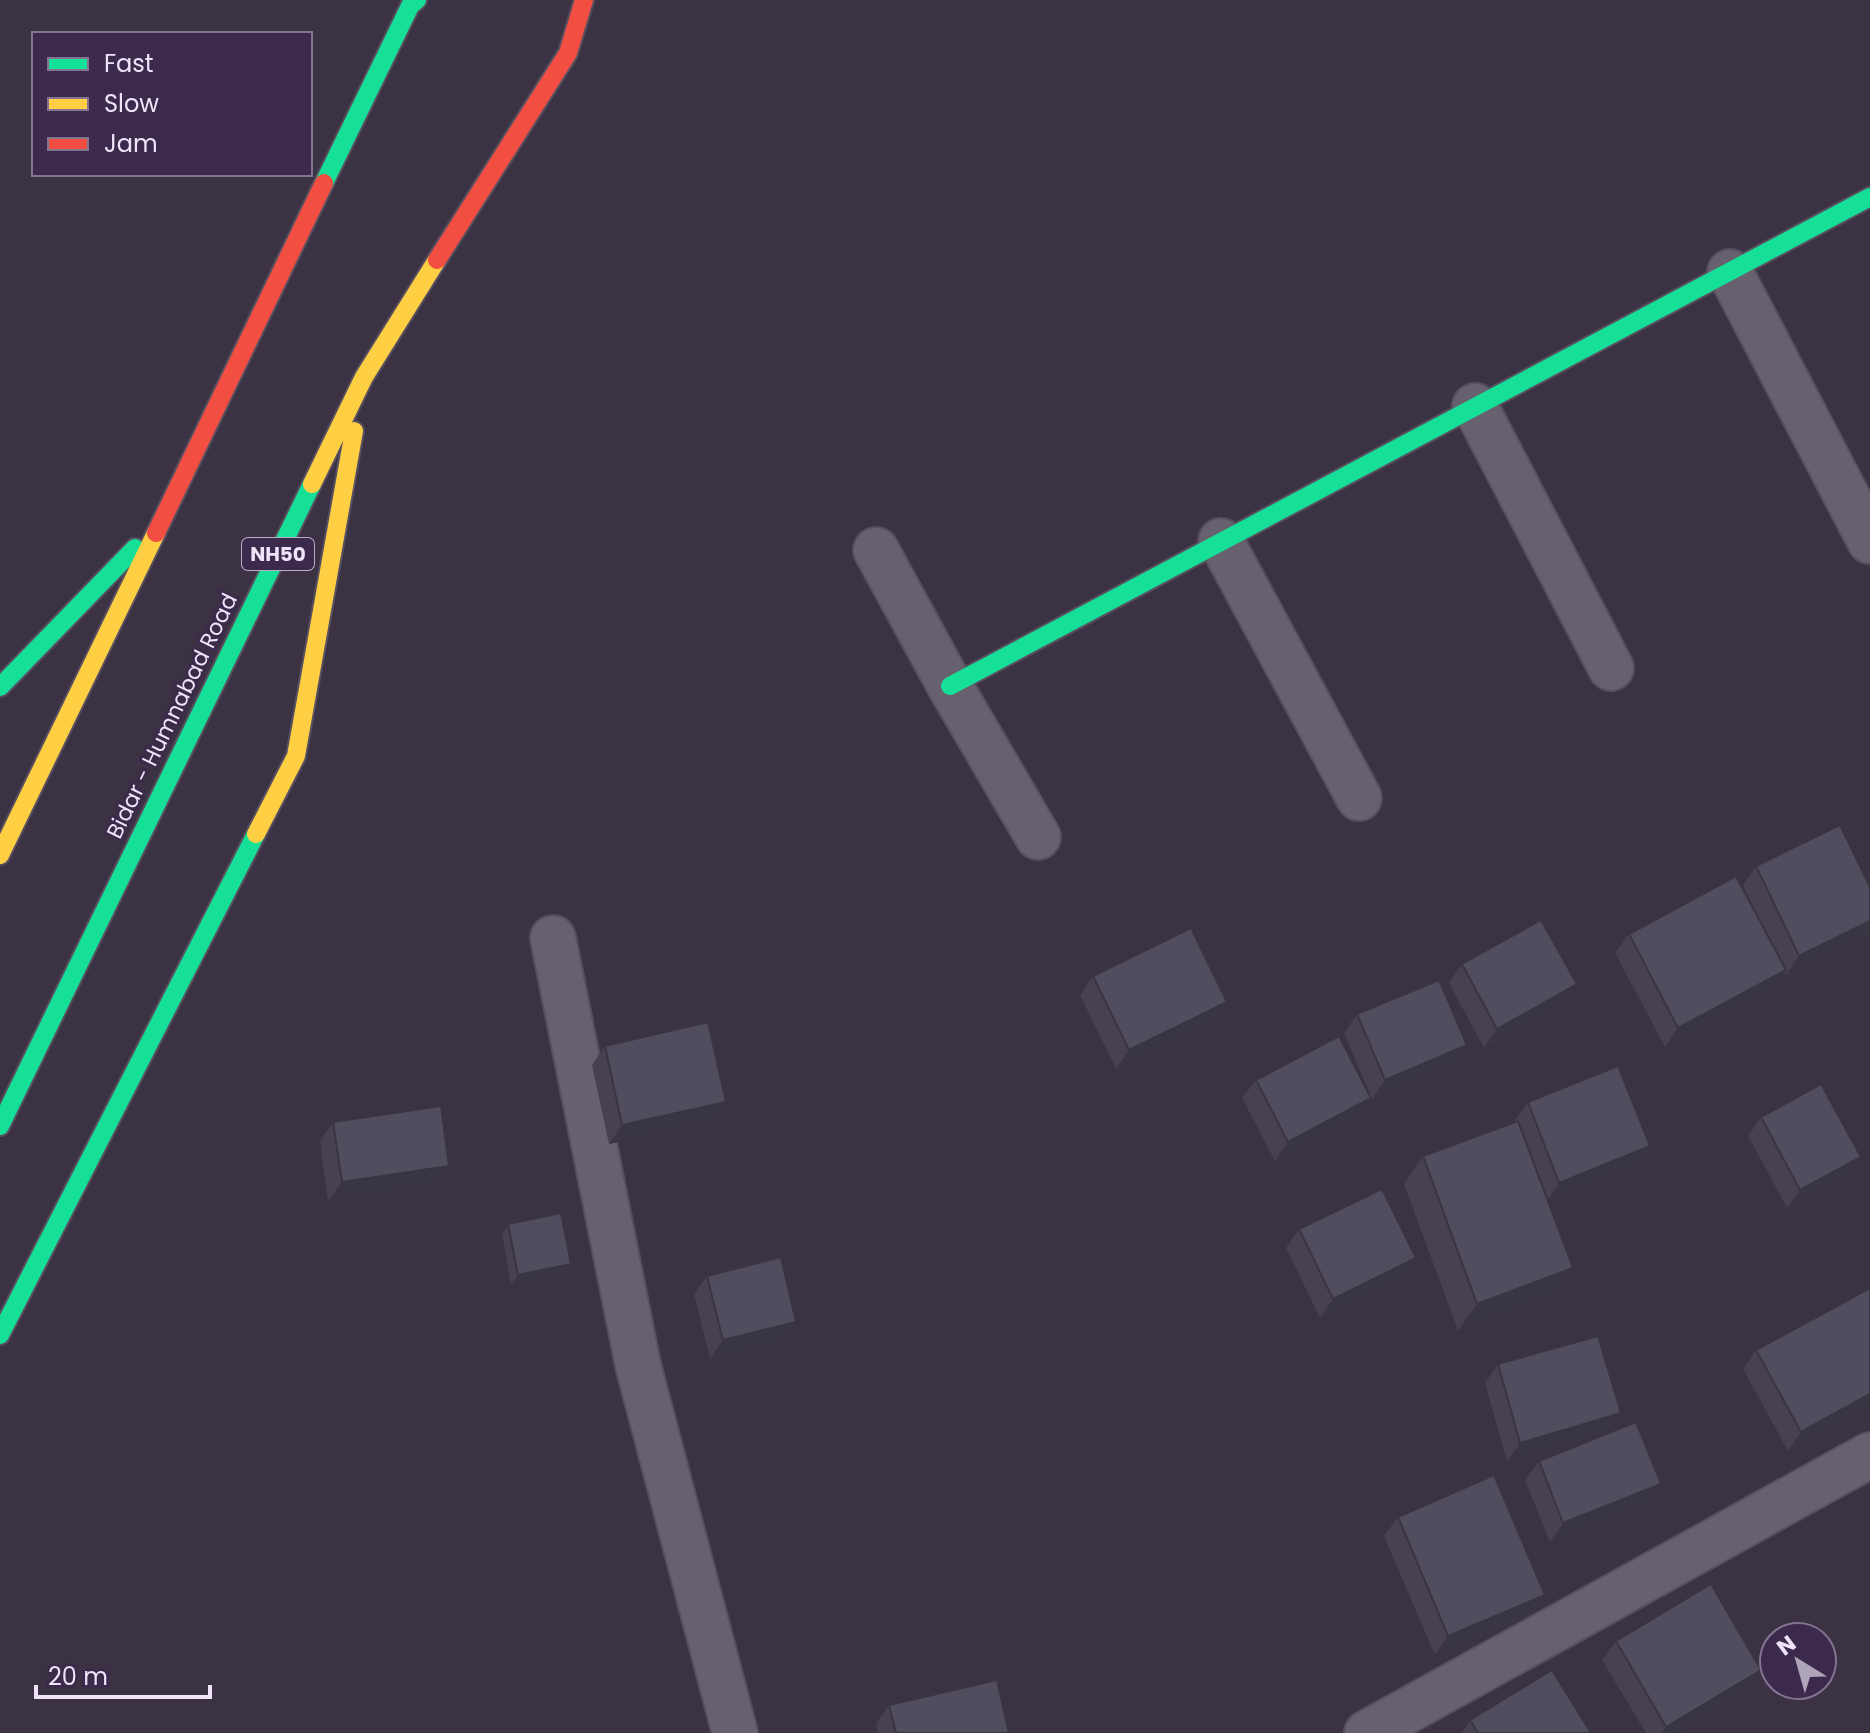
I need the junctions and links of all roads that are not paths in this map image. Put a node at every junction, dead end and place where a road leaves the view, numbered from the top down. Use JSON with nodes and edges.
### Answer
{"nodes":[{"id":1,"x":417,"y":0,"type":"edge"},
{"id":2,"x":584,"y":0,"type":"edge"},
{"id":3,"x":1870,"y":197,"type":"edge"},
{"id":4,"x":1730,"y":272,"type":"junction"},
{"id":5,"x":364,"y":377,"type":"junction"},
{"id":6,"x":1475,"y":406,"type":"junction"},
{"id":7,"x":162,"y":520,"type":"junction"},
{"id":8,"x":1221,"y":541,"type":"junction"},
{"id":9,"x":1870,"y":541,"type":"edge"},
{"id":10,"x":876,"y":550,"type":"dead end"},
{"id":11,"x":1611,"y":668,"type":"dead end"},
{"id":12,"x":950,"y":686,"type":"junction"},
{"id":13,"x":0,"y":687,"type":"edge"},
{"id":14,"x":1359,"y":798,"type":"dead end"},
{"id":15,"x":1038,"y":837,"type":"dead end"},
{"id":16,"x":0,"y":855,"type":"edge"},
{"id":17,"x":553,"y":938,"type":"dead end"},
{"id":18,"x":0,"y":1126,"type":"edge"},
{"id":19,"x":0,"y":1335,"type":"edge"},
{"id":20,"x":1870,"y":1455,"type":"edge"},
{"id":21,"x":735,"y":1733,"type":"edge"},
{"id":22,"x":1367,"y":1733,"type":"edge"}],
"edges":[{"from":1,"to":7,"type":"main road"},
{"from":2,"to":5,"type":"main road","name":"Bidar - Humnabad Road","number":"NH50"},
{"from":3,"to":4,"type":"main road"},
{"from":4,"to":6,"type":"main road"},
{"from":4,"to":9,"type":"street"},
{"from":5,"to":18,"type":"main road","name":"Bidar - Humnabad Road","number":"NH50"},
{"from":5,"to":19,"type":"main road"},
{"from":6,"to":8,"type":"main road"},
{"from":6,"to":11,"type":"street"},
{"from":7,"to":13,"type":"main road"},
{"from":7,"to":16,"type":"main road"},
{"from":8,"to":12,"type":"main road"},
{"from":8,"to":14,"type":"street"},
{"from":10,"to":12,"type":"street"},
{"from":12,"to":15,"type":"street"},
{"from":17,"to":21,"type":"street"},
{"from":20,"to":22,"type":"street"}]}
